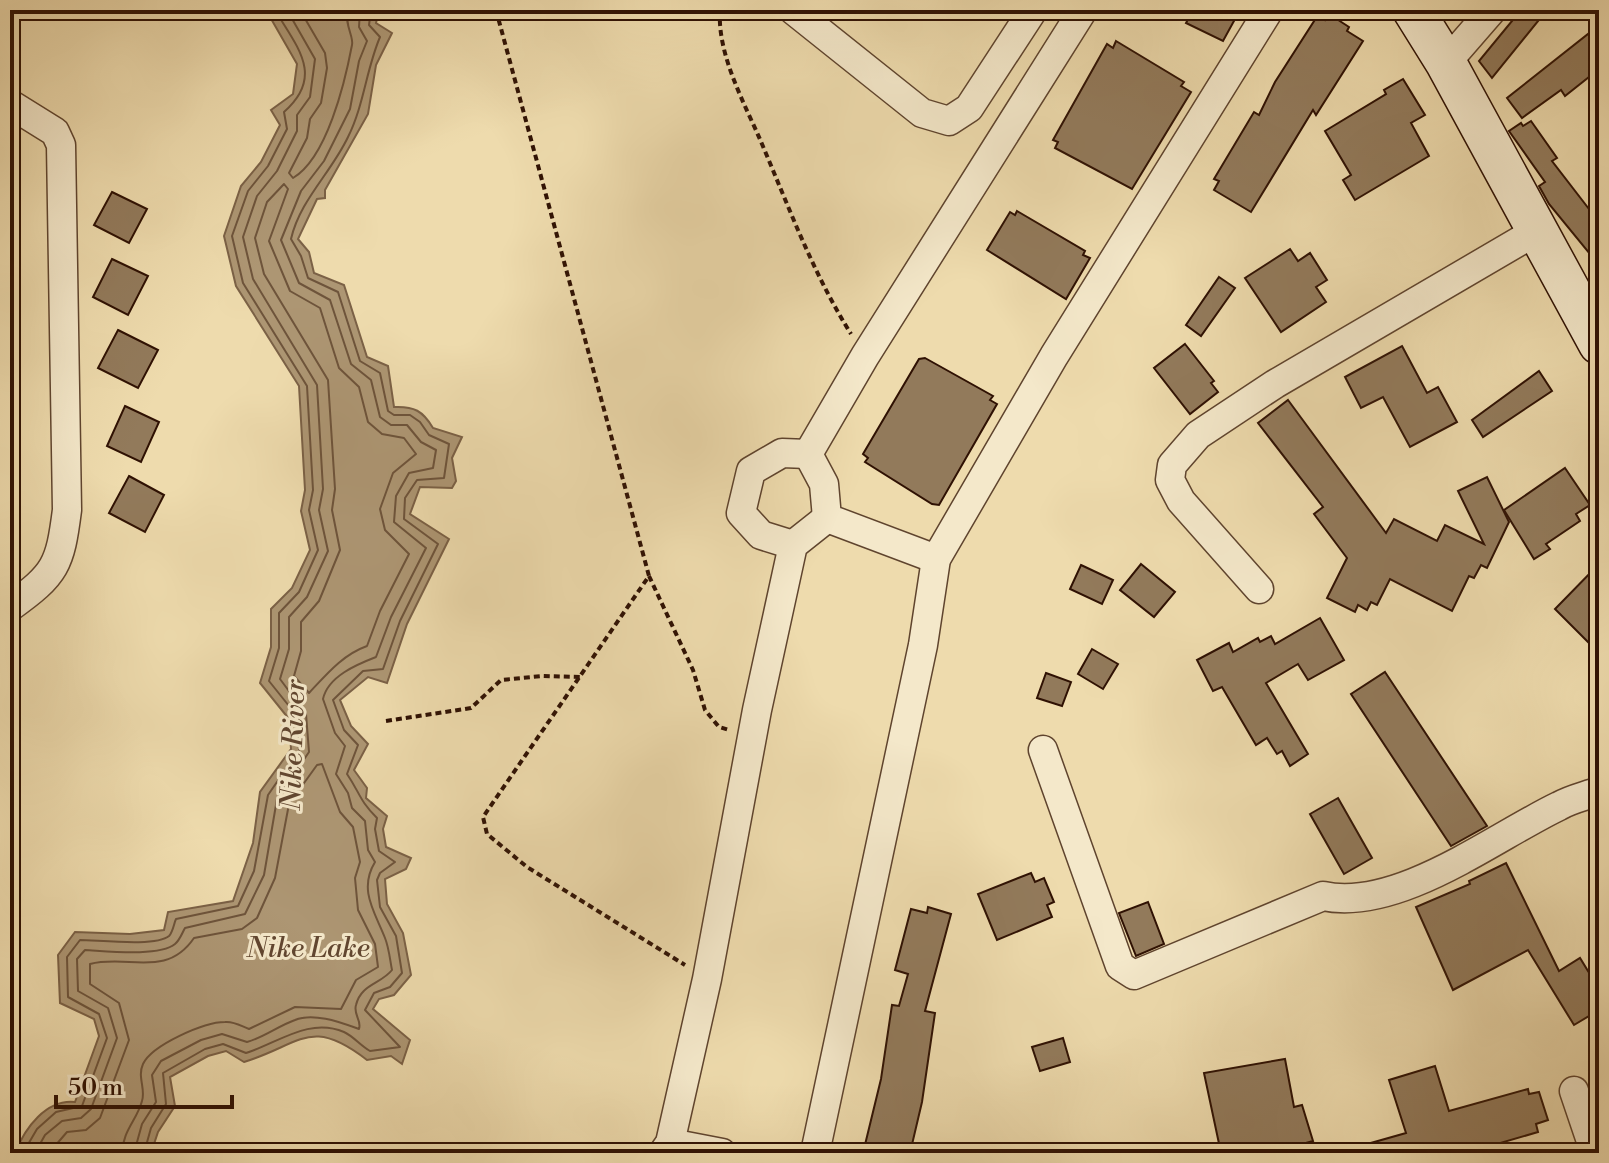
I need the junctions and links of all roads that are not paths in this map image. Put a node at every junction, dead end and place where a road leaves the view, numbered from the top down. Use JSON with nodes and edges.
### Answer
{"nodes":[{"id":1,"x":793,"y":10,"type":"edge"},
{"id":2,"x":1033,"y":10,"type":"edge"},
{"id":3,"x":1083,"y":10,"type":"edge"},
{"id":4,"x":1269,"y":10,"type":"edge"},
{"id":5,"x":1413,"y":10,"type":"edge"},
{"id":6,"x":1492,"y":10,"type":"edge"},
{"id":7,"x":1446,"y":63,"type":"junction"},
{"id":8,"x":10,"y":104,"type":"edge"},
{"id":9,"x":1535,"y":232,"type":"junction"},
{"id":10,"x":1590,"y":302,"type":"edge"},
{"id":11,"x":1599,"y":344,"type":"edge"},
{"id":12,"x":808,"y":454,"type":"junction"},
{"id":13,"x":827,"y":518,"type":"junction"},
{"id":14,"x":793,"y":545,"type":"junction"},
{"id":15,"x":936,"y":559,"type":"junction"},
{"id":16,"x":1259,"y":589,"type":"dead end"},
{"id":17,"x":10,"y":607,"type":"edge"},
{"id":18,"x":1043,"y":750,"type":"dead end"},
{"id":19,"x":1599,"y":791,"type":"edge"},
{"id":20,"x":1574,"y":1091,"type":"dead end"},
{"id":21,"x":667,"y":1148,"type":"edge"},
{"id":22,"x":722,"y":1153,"type":"edge"},
{"id":23,"x":815,"y":1153,"type":"edge"},
{"id":24,"x":1595,"y":1153,"type":"edge"}],
"edges":[{"from":1,"to":2,"type":"street"},
{"from":3,"to":12,"type":"street"},
{"from":4,"to":15,"type":"street"},
{"from":5,"to":7,"type":"street"},
{"from":6,"to":7,"type":"street"},
{"from":7,"to":9,"type":"street"},
{"from":8,"to":17,"type":"street"},
{"from":9,"to":10,"type":"street"},
{"from":9,"to":16,"type":"street"},
{"from":10,"to":11,"type":"street"},
{"from":12,"to":13,"type":"street"},
{"from":12,"to":14,"type":"street"},
{"from":13,"to":14,"type":"street"},
{"from":13,"to":15,"type":"street"},
{"from":14,"to":21,"type":"street"},
{"from":15,"to":23,"type":"street"},
{"from":18,"to":19,"type":"street"},
{"from":20,"to":24,"type":"street"},
{"from":21,"to":22,"type":"street"}]}
